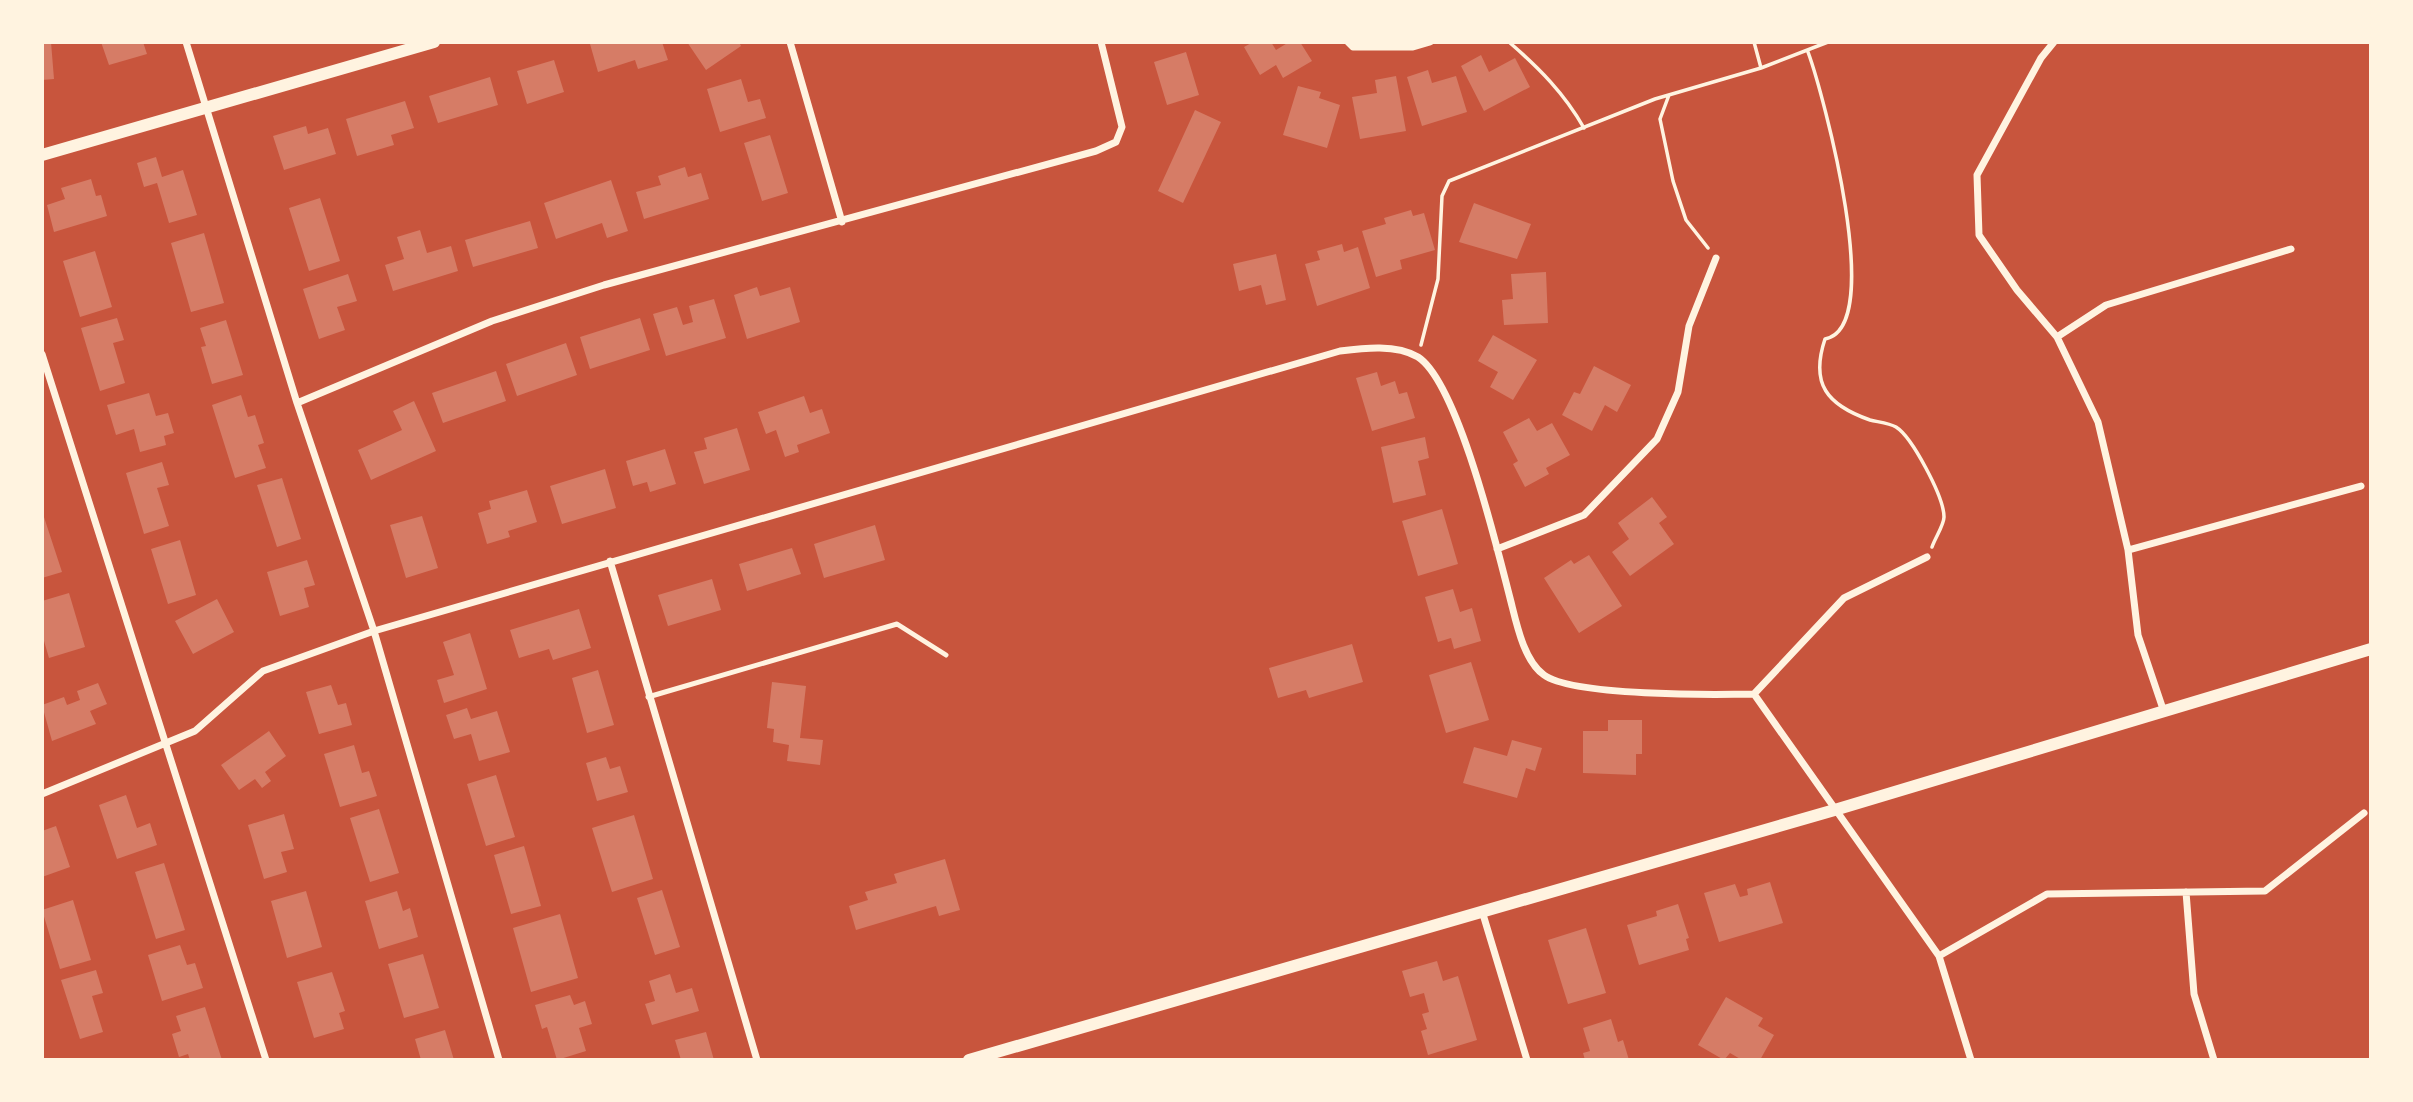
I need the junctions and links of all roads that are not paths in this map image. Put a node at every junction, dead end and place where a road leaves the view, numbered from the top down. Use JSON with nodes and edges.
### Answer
{"nodes":[{"id":1,"x":186,"y":42,"type":"edge"},
{"id":2,"x":435,"y":42,"type":"edge"},
{"id":3,"x":790,"y":42,"type":"edge"},
{"id":4,"x":1101,"y":42,"type":"edge"},
{"id":5,"x":1348,"y":42,"type":"edge"},
{"id":6,"x":1430,"y":42,"type":"edge"},
{"id":7,"x":2054,"y":42,"type":"edge"},
{"id":8,"x":207,"y":108,"type":"junction"},
{"id":9,"x":42,"y":155,"type":"edge"},
{"id":10,"x":842,"y":222,"type":"junction"},
{"id":11,"x":2291,"y":249,"type":"dead end"},
{"id":12,"x":1716,"y":258,"type":"road end"},
{"id":13,"x":2057,"y":337,"type":"junction"},
{"id":14,"x":42,"y":354,"type":"edge"},
{"id":15,"x":297,"y":403,"type":"junction"},
{"id":16,"x":2361,"y":486,"type":"dead end"},
{"id":17,"x":1497,"y":549,"type":"junction"},
{"id":18,"x":2127,"y":550,"type":"junction"},
{"id":19,"x":1927,"y":557,"type":"road end"},
{"id":20,"x":610,"y":561,"type":"junction"},
{"id":21,"x":374,"y":631,"type":"junction"},
{"id":22,"x":2371,"y":649,"type":"edge"},
{"id":23,"x":946,"y":655,"type":"dead end"},
{"id":24,"x":1754,"y":694,"type":"junction"},
{"id":25,"x":648,"y":697,"type":"junction"},
{"id":26,"x":2164,"y":712,"type":"junction"},
{"id":27,"x":165,"y":745,"type":"junction"},
{"id":28,"x":42,"y":794,"type":"edge"},
{"id":29,"x":1838,"y":809,"type":"junction"},
{"id":30,"x":2364,"y":813,"type":"dead end"},
{"id":31,"x":2186,"y":892,"type":"junction"},
{"id":32,"x":1482,"y":911,"type":"junction"},
{"id":33,"x":1939,"y":956,"type":"junction"},
{"id":34,"x":266,"y":1060,"type":"edge"},
{"id":35,"x":499,"y":1060,"type":"edge"},
{"id":36,"x":757,"y":1060,"type":"edge"},
{"id":37,"x":970,"y":1060,"type":"edge"},
{"id":38,"x":1527,"y":1060,"type":"edge"},
{"id":39,"x":1971,"y":1060,"type":"edge"},
{"id":40,"x":2214,"y":1060,"type":"edge"}],
"edges":[{"from":1,"to":8,"type":"street"},
{"from":2,"to":8,"type":"street"},
{"from":3,"to":10,"type":"street"},
{"from":4,"to":10,"type":"street"},
{"from":5,"to":6,"type":"street"},
{"from":7,"to":13,"type":"street"},
{"from":8,"to":9,"type":"street"},
{"from":8,"to":15,"type":"street"},
{"from":10,"to":15,"type":"street"},
{"from":11,"to":13,"type":"street"},
{"from":12,"to":17,"type":"street"},
{"from":13,"to":18,"type":"street"},
{"from":14,"to":27,"type":"street"},
{"from":15,"to":21,"type":"street"},
{"from":16,"to":18,"type":"street"},
{"from":17,"to":20,"type":"street"},
{"from":17,"to":24,"type":"street"},
{"from":18,"to":26,"type":"street"},
{"from":19,"to":24,"type":"street"},
{"from":20,"to":21,"type":"street"},
{"from":20,"to":25,"type":"street"},
{"from":21,"to":27,"type":"street"},
{"from":21,"to":35,"type":"street"},
{"from":22,"to":26,"type":"street"},
{"from":23,"to":25,"type":"lane"},
{"from":24,"to":29,"type":"street"},
{"from":25,"to":36,"type":"street"},
{"from":26,"to":29,"type":"street"},
{"from":27,"to":28,"type":"street"},
{"from":27,"to":34,"type":"street"},
{"from":29,"to":32,"type":"street"},
{"from":29,"to":33,"type":"street"},
{"from":30,"to":31,"type":"street"},
{"from":31,"to":33,"type":"street"},
{"from":31,"to":40,"type":"street"},
{"from":32,"to":37,"type":"street"},
{"from":32,"to":38,"type":"street"},
{"from":33,"to":39,"type":"street"}]}
